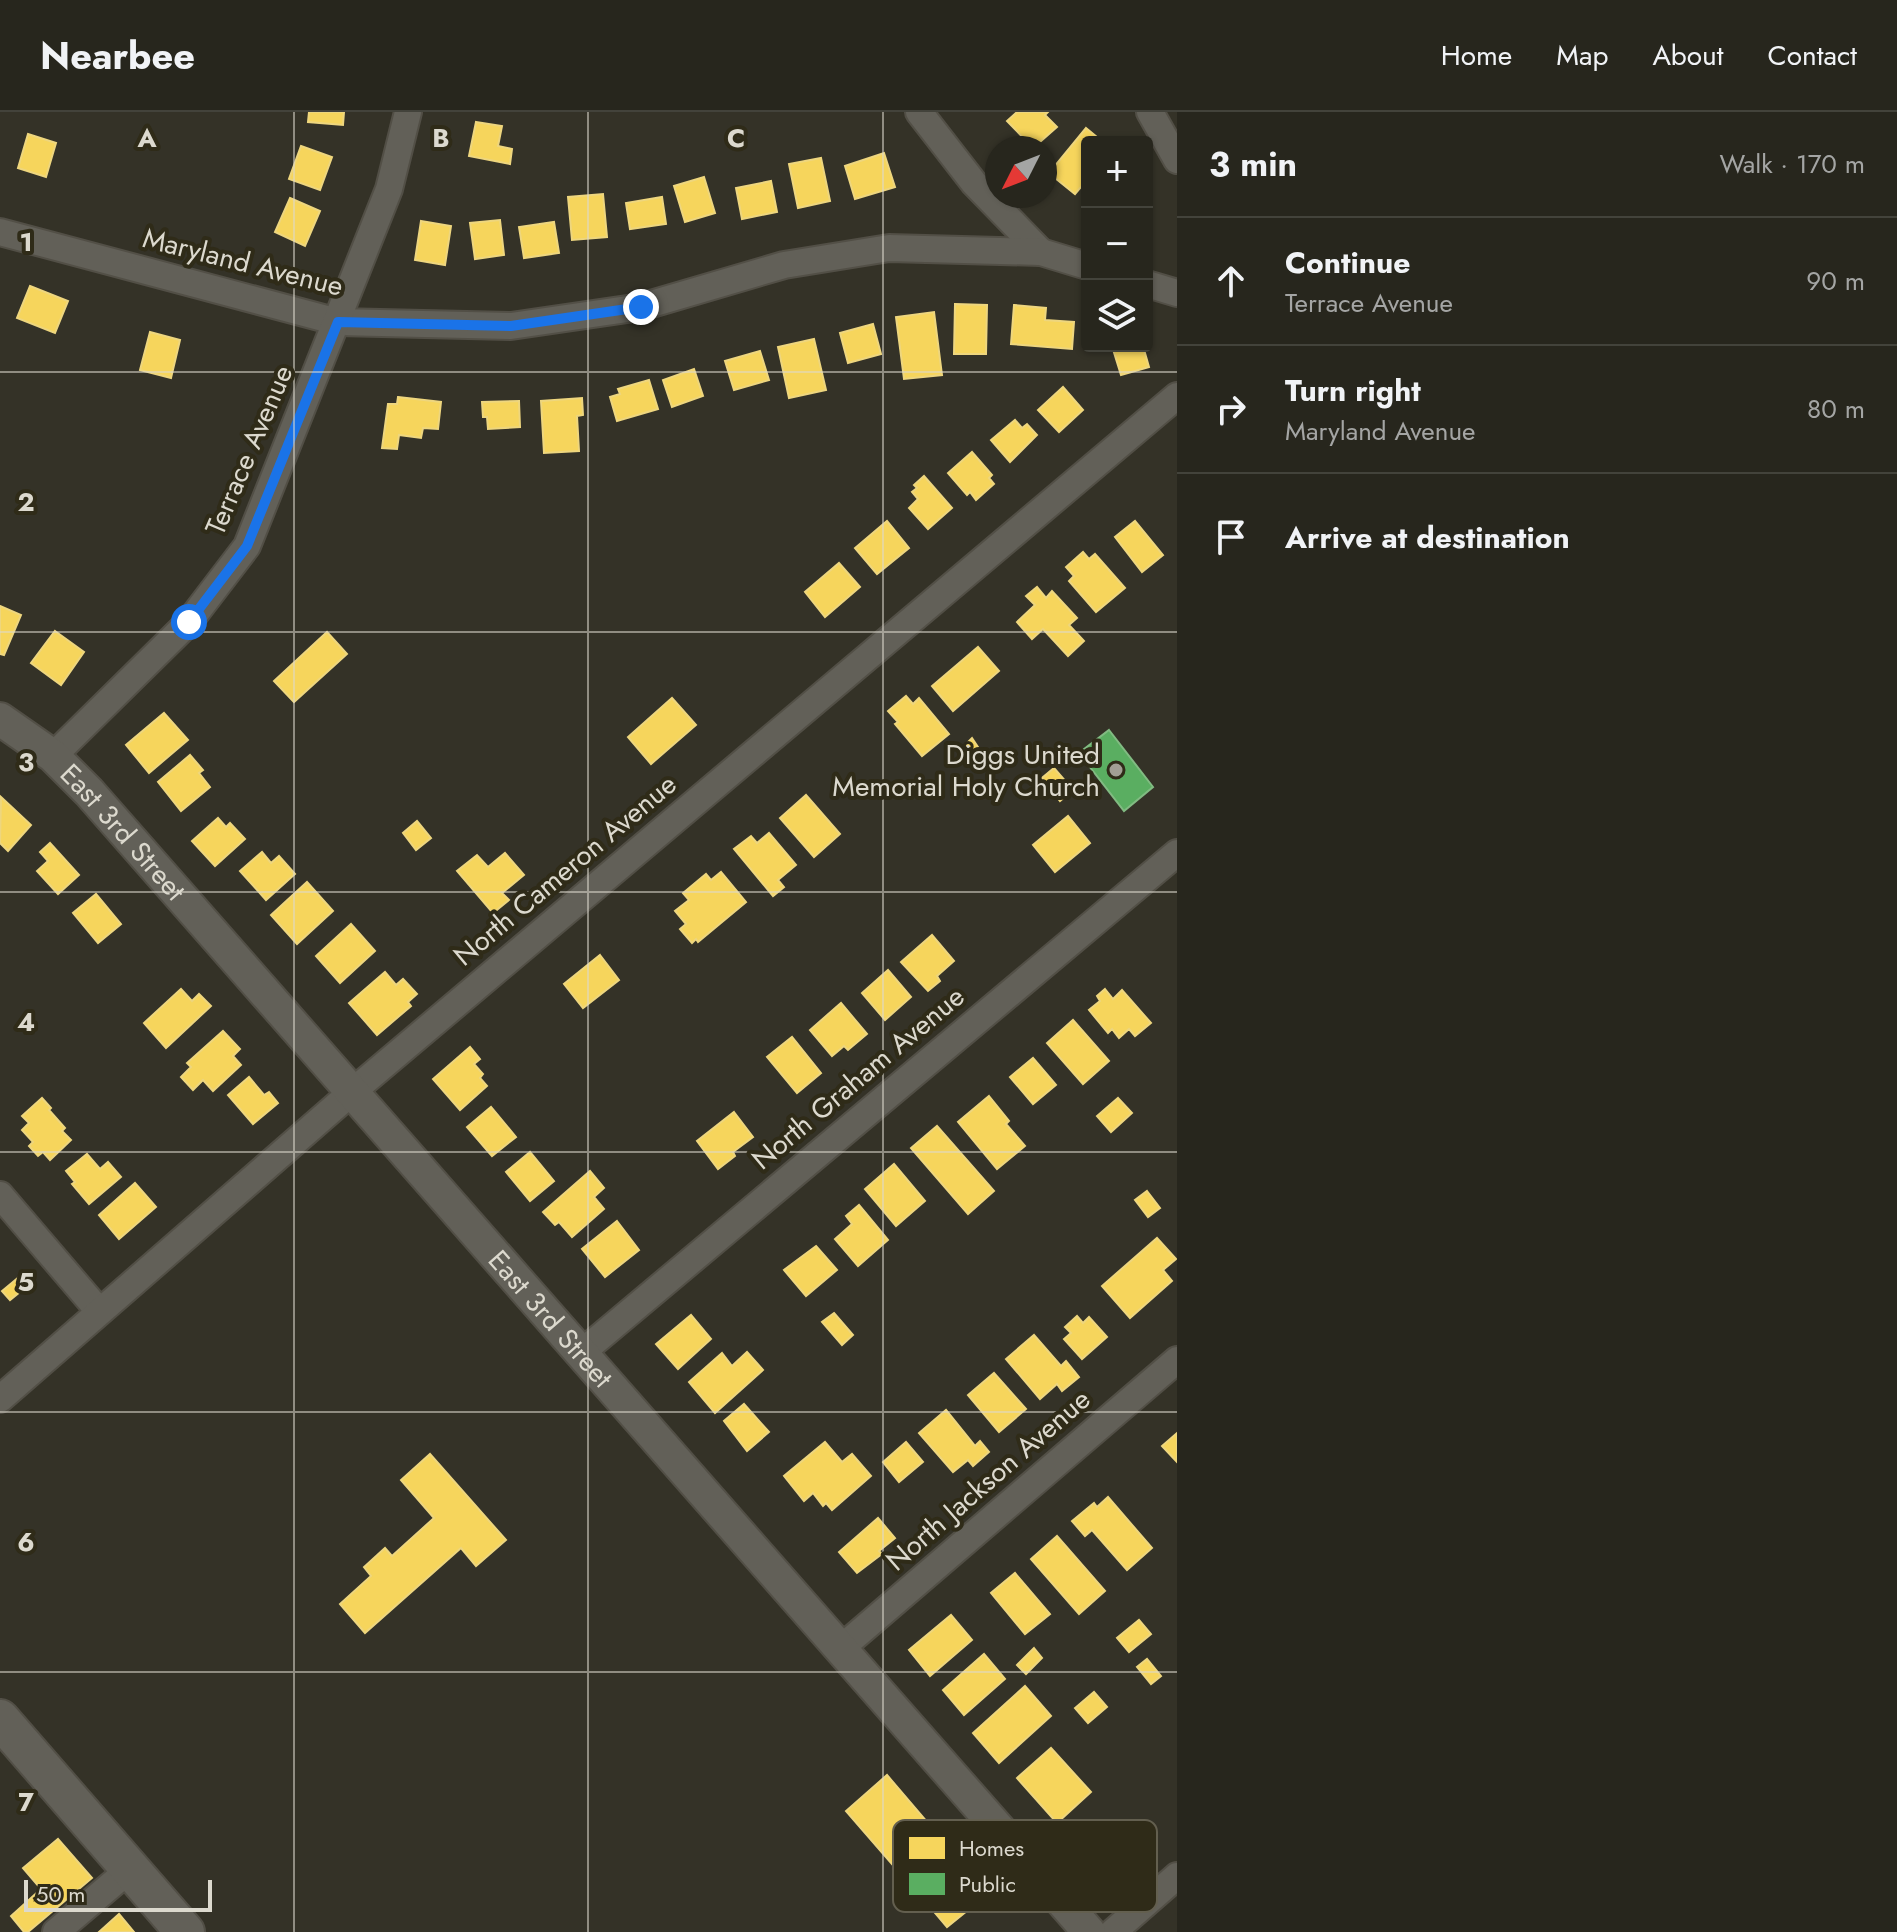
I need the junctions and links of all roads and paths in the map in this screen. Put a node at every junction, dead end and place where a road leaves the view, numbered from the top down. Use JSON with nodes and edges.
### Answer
{"nodes":[{"id":1,"x":408,"y":112,"type":"edge"},
{"id":2,"x":919,"y":112,"type":"edge"},
{"id":3,"x":1150,"y":112,"type":"edge"},
{"id":4,"x":1177,"y":160,"type":"edge"},
{"id":5,"x":0,"y":232,"type":"edge"},
{"id":6,"x":1041,"y":252,"type":"junction"},
{"id":7,"x":1081,"y":264,"type":"edge"},
{"id":8,"x":1153,"y":286,"type":"edge"},
{"id":9,"x":1177,"y":293,"type":"edge"},
{"id":10,"x":338,"y":322,"type":"junction"},
{"id":11,"x":1177,"y":396,"type":"edge"},
{"id":12,"x":0,"y":719,"type":"edge"},
{"id":13,"x":53,"y":756,"type":"junction"},
{"id":14,"x":1177,"y":853,"type":"edge"},
{"id":15,"x":352,"y":1092,"type":"junction"},
{"id":16,"x":0,"y":1195,"type":"edge"},
{"id":17,"x":99,"y":1311,"type":"junction"},
{"id":18,"x":581,"y":1353,"type":"junction"},
{"id":19,"x":1177,"y":1360,"type":"edge"},
{"id":20,"x":0,"y":1399,"type":"edge"},
{"id":21,"x":840,"y":1649,"type":"junction"},
{"id":22,"x":0,"y":1719,"type":"edge"},
{"id":23,"x":990,"y":1820,"type":"edge"},
{"id":24,"x":130,"y":1869,"type":"junction"},
{"id":25,"x":1177,"y":1876,"type":"edge"},
{"id":26,"x":1157,"y":1894,"type":"edge"},
{"id":27,"x":1071,"y":1912,"type":"edge"},
{"id":28,"x":1136,"y":1912,"type":"edge"},
{"id":29,"x":56,"y":1932,"type":"edge"},
{"id":30,"x":185,"y":1932,"type":"edge"},
{"id":31,"x":1089,"y":1932,"type":"edge"},
{"id":32,"x":1113,"y":1932,"type":"edge"}],
"edges":[{"from":1,"to":10,"type":"street","name":"Terrace Avenue"},
{"from":2,"to":6,"type":"street"},
{"from":3,"to":4,"type":"street"},
{"from":5,"to":10,"type":"street","name":"Maryland Avenue"},
{"from":6,"to":7,"type":"street","name":"Maryland Avenue"},
{"from":6,"to":10,"type":"street","name":"Maryland Avenue"},
{"from":8,"to":9,"type":"street"},
{"from":10,"to":13,"type":"street","name":"Terrace Avenue"},
{"from":11,"to":15,"type":"street","name":"North Cameron Avenue"},
{"from":12,"to":13,"type":"street","name":"East 3rd Street"},
{"from":13,"to":15,"type":"street","name":"East 3rd Street"},
{"from":14,"to":18,"type":"street","name":"North Graham Avenue"},
{"from":15,"to":17,"type":"street","name":"North Cameron Avenue"},
{"from":15,"to":18,"type":"street","name":"East 3rd Street"},
{"from":16,"to":17,"type":"street"},
{"from":17,"to":20,"type":"street","name":"North Cameron Avenue"},
{"from":18,"to":21,"type":"street","name":"East 3rd Street"},
{"from":19,"to":21,"type":"street","name":"North Jackson Avenue"},
{"from":21,"to":23,"type":"street","name":"East 3rd Street"},
{"from":22,"to":24,"type":"main road"},
{"from":24,"to":29,"type":"street"},
{"from":24,"to":30,"type":"main road"},
{"from":25,"to":26,"type":"street"},
{"from":27,"to":31,"type":"street","name":"East 3rd Street"},
{"from":28,"to":32,"type":"street"}]}
